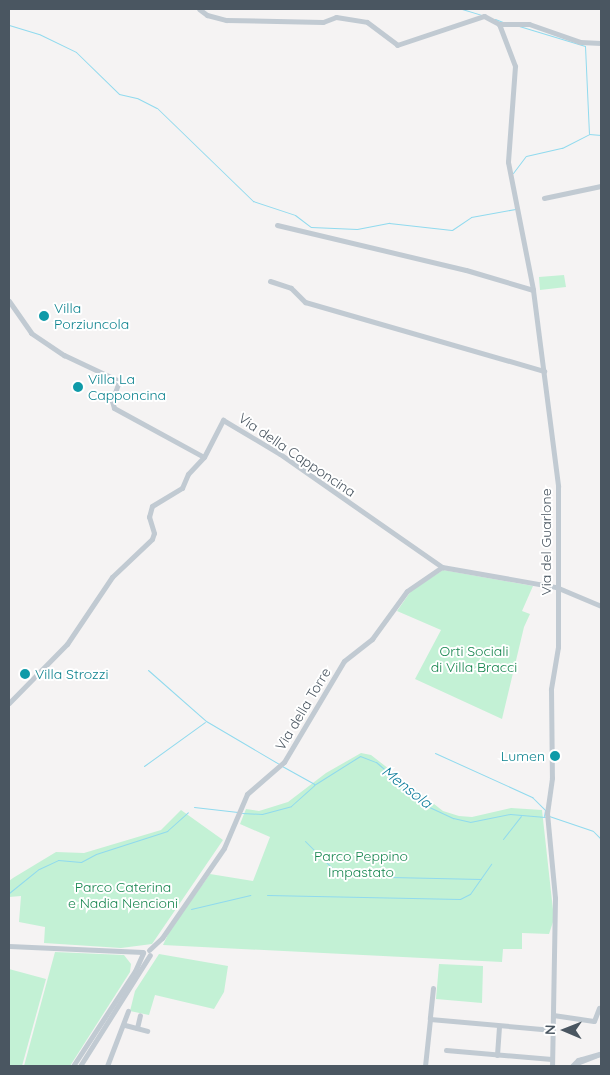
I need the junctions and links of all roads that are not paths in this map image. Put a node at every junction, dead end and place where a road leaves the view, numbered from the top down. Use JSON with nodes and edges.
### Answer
{"nodes":[{"id":1,"x":199,"y":9,"type":"edge"},
{"id":2,"x":499,"y":24,"type":"junction"},
{"id":3,"x":601,"y":43,"type":"edge"},
{"id":4,"x":601,"y":186,"type":"edge"},
{"id":5,"x":544,"y":198,"type":"dead end"},
{"id":6,"x":277,"y":225,"type":"dead end"},
{"id":7,"x":270,"y":281,"type":"dead end"},
{"id":8,"x":533,"y":290,"type":"junction"},
{"id":9,"x":9,"y":301,"type":"edge"},
{"id":10,"x":544,"y":370,"type":"junction"},
{"id":11,"x":204,"y":457,"type":"junction"},
{"id":12,"x":442,"y":567,"type":"junction"},
{"id":13,"x":556,"y":587,"type":"junction"},
{"id":14,"x":601,"y":606,"type":"edge"},
{"id":15,"x":9,"y":703,"type":"edge"},
{"id":16,"x":9,"y":946,"type":"edge"},
{"id":17,"x":143,"y":952,"type":"junction"},
{"id":18,"x":150,"y":953,"type":"junction"},
{"id":19,"x":433,"y":988,"type":"dead end"},
{"id":20,"x":599,"y":1008,"type":"dead end"},
{"id":21,"x":128,"y":1011,"type":"dead end"},
{"id":22,"x":140,"y":1015,"type":"dead end"},
{"id":23,"x":553,"y":1015,"type":"junction"},
{"id":24,"x":430,"y":1019,"type":"junction"},
{"id":25,"x":125,"y":1025,"type":"junction"},
{"id":26,"x":499,"y":1026,"type":"junction"},
{"id":27,"x":137,"y":1028,"type":"junction"},
{"id":28,"x":553,"y":1030,"type":"junction"},
{"id":29,"x":147,"y":1031,"type":"dead end"},
{"id":30,"x":446,"y":1050,"type":"dead end"},
{"id":31,"x":497,"y":1054,"type":"junction"},
{"id":32,"x":552,"y":1059,"type":"junction"},
{"id":33,"x":73,"y":1066,"type":"edge"},
{"id":34,"x":80,"y":1066,"type":"edge"},
{"id":35,"x":106,"y":1066,"type":"edge"},
{"id":36,"x":425,"y":1066,"type":"edge"},
{"id":37,"x":552,"y":1066,"type":"edge"}],
"edges":[{"from":1,"to":2,"type":"street"},
{"from":2,"to":3,"type":"street"},
{"from":2,"to":8,"type":"street","name":"Via del Guarlone"},
{"from":4,"to":5,"type":"street"},
{"from":6,"to":8,"type":"street"},
{"from":7,"to":10,"type":"street"},
{"from":8,"to":10,"type":"street","name":"Via del Guarlone"},
{"from":9,"to":11,"type":"street"},
{"from":10,"to":13,"type":"street","name":"Via del Guarlone"},
{"from":11,"to":12,"type":"street","name":"Via della Capponcina"},
{"from":11,"to":15,"type":"street"},
{"from":12,"to":13,"type":"street"},
{"from":12,"to":18,"type":"street","name":"Via della Torre"},
{"from":13,"to":14,"type":"street"},
{"from":13,"to":23,"type":"street","name":"Via del Guarlone"},
{"from":16,"to":17,"type":"street"},
{"from":17,"to":18,"type":"street"},
{"from":17,"to":33,"type":"street"},
{"from":18,"to":34,"type":"street","name":"Via della Torre"},
{"from":19,"to":24,"type":"street"},
{"from":20,"to":23,"type":"street"},
{"from":21,"to":25,"type":"street"},
{"from":22,"to":27,"type":"street"},
{"from":23,"to":28,"type":"street","name":"Via del Guarlone"},
{"from":24,"to":26,"type":"street"},
{"from":24,"to":36,"type":"street"},
{"from":25,"to":27,"type":"street"},
{"from":25,"to":35,"type":"street"},
{"from":26,"to":28,"type":"street"},
{"from":26,"to":31,"type":"street"},
{"from":27,"to":29,"type":"street"},
{"from":28,"to":32,"type":"street","name":"Via del Guarlone"},
{"from":30,"to":31,"type":"street"},
{"from":31,"to":32,"type":"street"},
{"from":32,"to":37,"type":"street","name":"Via del Guarlone"}]}
